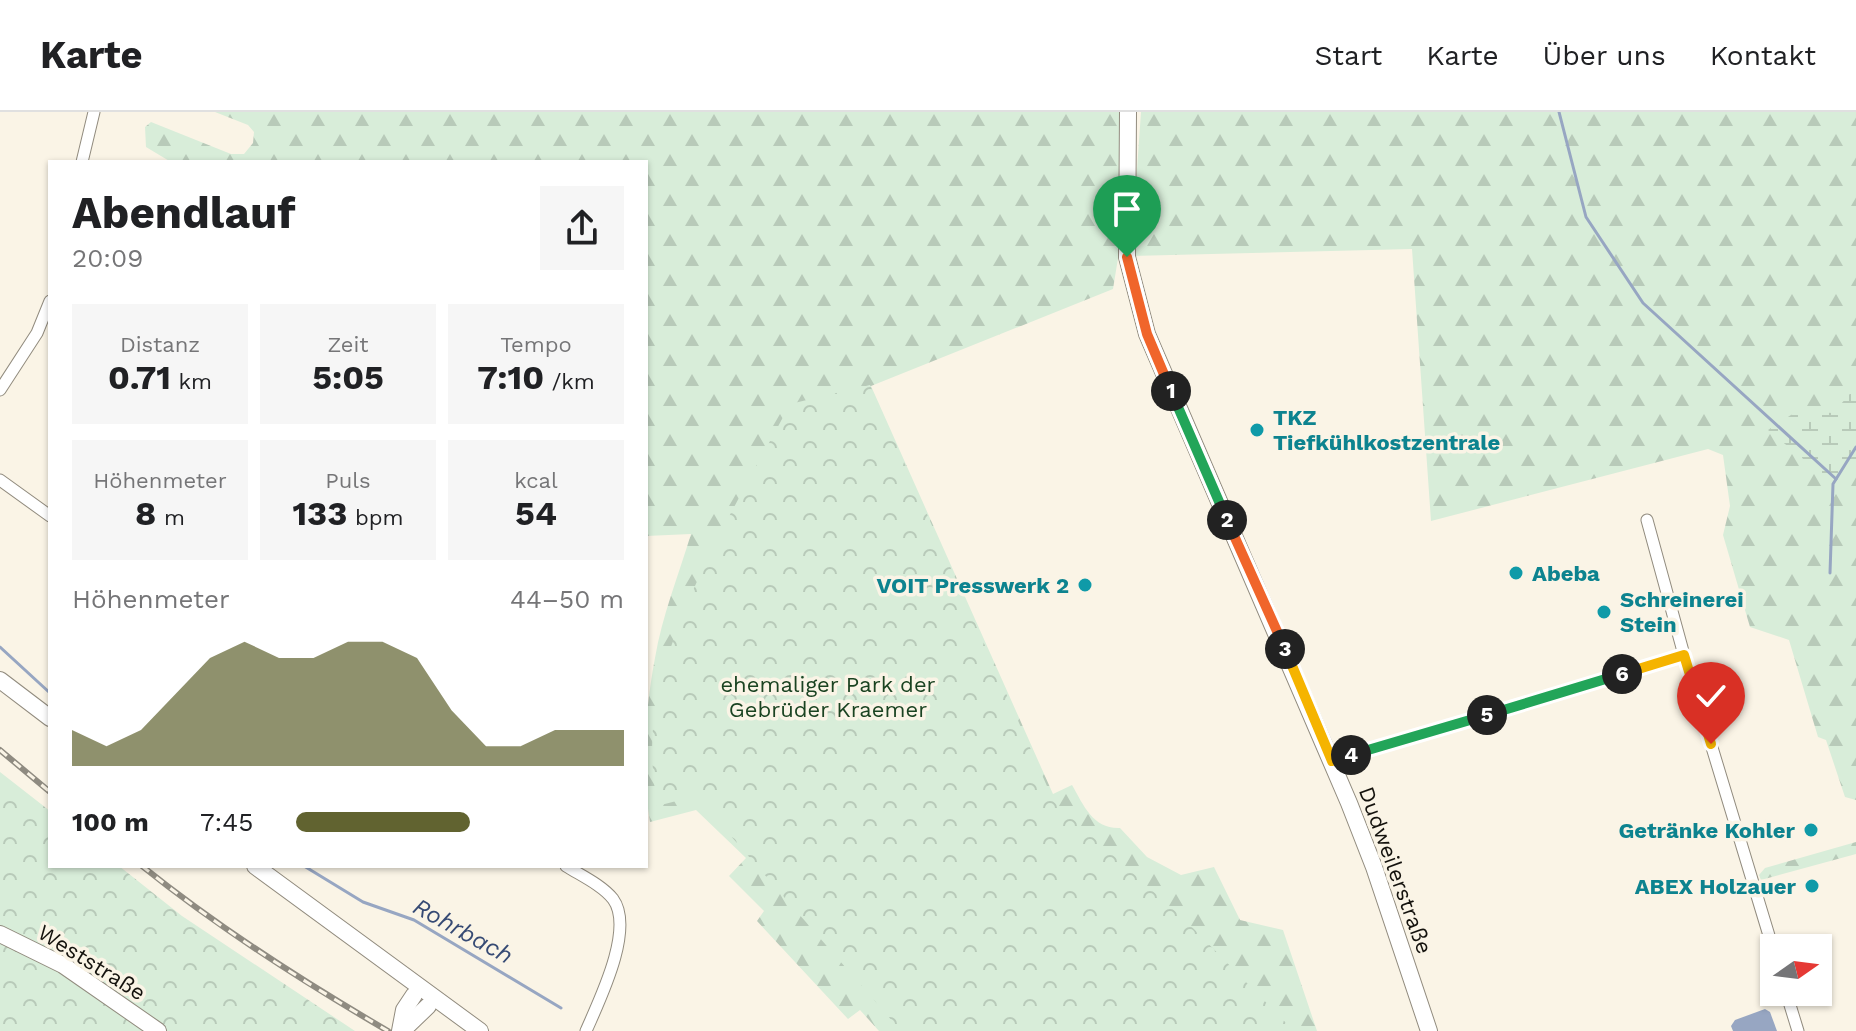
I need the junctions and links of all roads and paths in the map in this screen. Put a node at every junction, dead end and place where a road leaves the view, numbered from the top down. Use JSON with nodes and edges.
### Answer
{"nodes":[{"id":1,"x":94,"y":112,"type":"edge"},
{"id":2,"x":1128,"y":112,"type":"edge"},
{"id":3,"x":82,"y":160,"type":"edge"},
{"id":4,"x":48,"y":306,"type":"edge"},
{"id":5,"x":0,"y":390,"type":"edge"},
{"id":6,"x":0,"y":480,"type":"edge"},
{"id":7,"x":48,"y":515,"type":"edge"},
{"id":8,"x":1647,"y":520,"type":"dead end"},
{"id":9,"x":1684,"y":655,"type":"junction"},
{"id":10,"x":0,"y":680,"type":"edge"},
{"id":11,"x":48,"y":716,"type":"edge"},
{"id":12,"x":1332,"y":761,"type":"junction"},
{"id":13,"x":251,"y":868,"type":"edge"},
{"id":14,"x":258,"y":868,"type":"edge"},
{"id":15,"x":569,"y":868,"type":"edge"},
{"id":16,"x":0,"y":934,"type":"edge"},
{"id":17,"x":1769,"y":934,"type":"edge"},
{"id":18,"x":422,"y":997,"type":"junction"},
{"id":19,"x":1790,"y":1006,"type":"edge"},
{"id":20,"x":158,"y":1031,"type":"edge"},
{"id":21,"x":401,"y":1031,"type":"edge"},
{"id":22,"x":463,"y":1031,"type":"edge"},
{"id":23,"x":480,"y":1031,"type":"edge"},
{"id":24,"x":586,"y":1031,"type":"edge"},
{"id":25,"x":1429,"y":1031,"type":"edge"},
{"id":26,"x":1798,"y":1031,"type":"edge"}],
"edges":[{"from":1,"to":3,"type":"street"},
{"from":2,"to":12,"type":"main road","name":"Dudweilerstraße"},
{"from":4,"to":5,"type":"street"},
{"from":6,"to":7,"type":"street"},
{"from":8,"to":9,"type":"street"},
{"from":9,"to":12,"type":"street"},
{"from":9,"to":17,"type":"street"},
{"from":10,"to":11,"type":"main road"},
{"from":12,"to":25,"type":"main road","name":"Dudweilerstraße"},
{"from":13,"to":18,"type":"main road"},
{"from":14,"to":18,"type":"main road"},
{"from":15,"to":24,"type":"street"},
{"from":16,"to":20,"type":"main road","name":"Weststraße"},
{"from":18,"to":21,"type":"main road"},
{"from":18,"to":22,"type":"main road"},
{"from":18,"to":23,"type":"main road"},
{"from":19,"to":26,"type":"street"}]}
